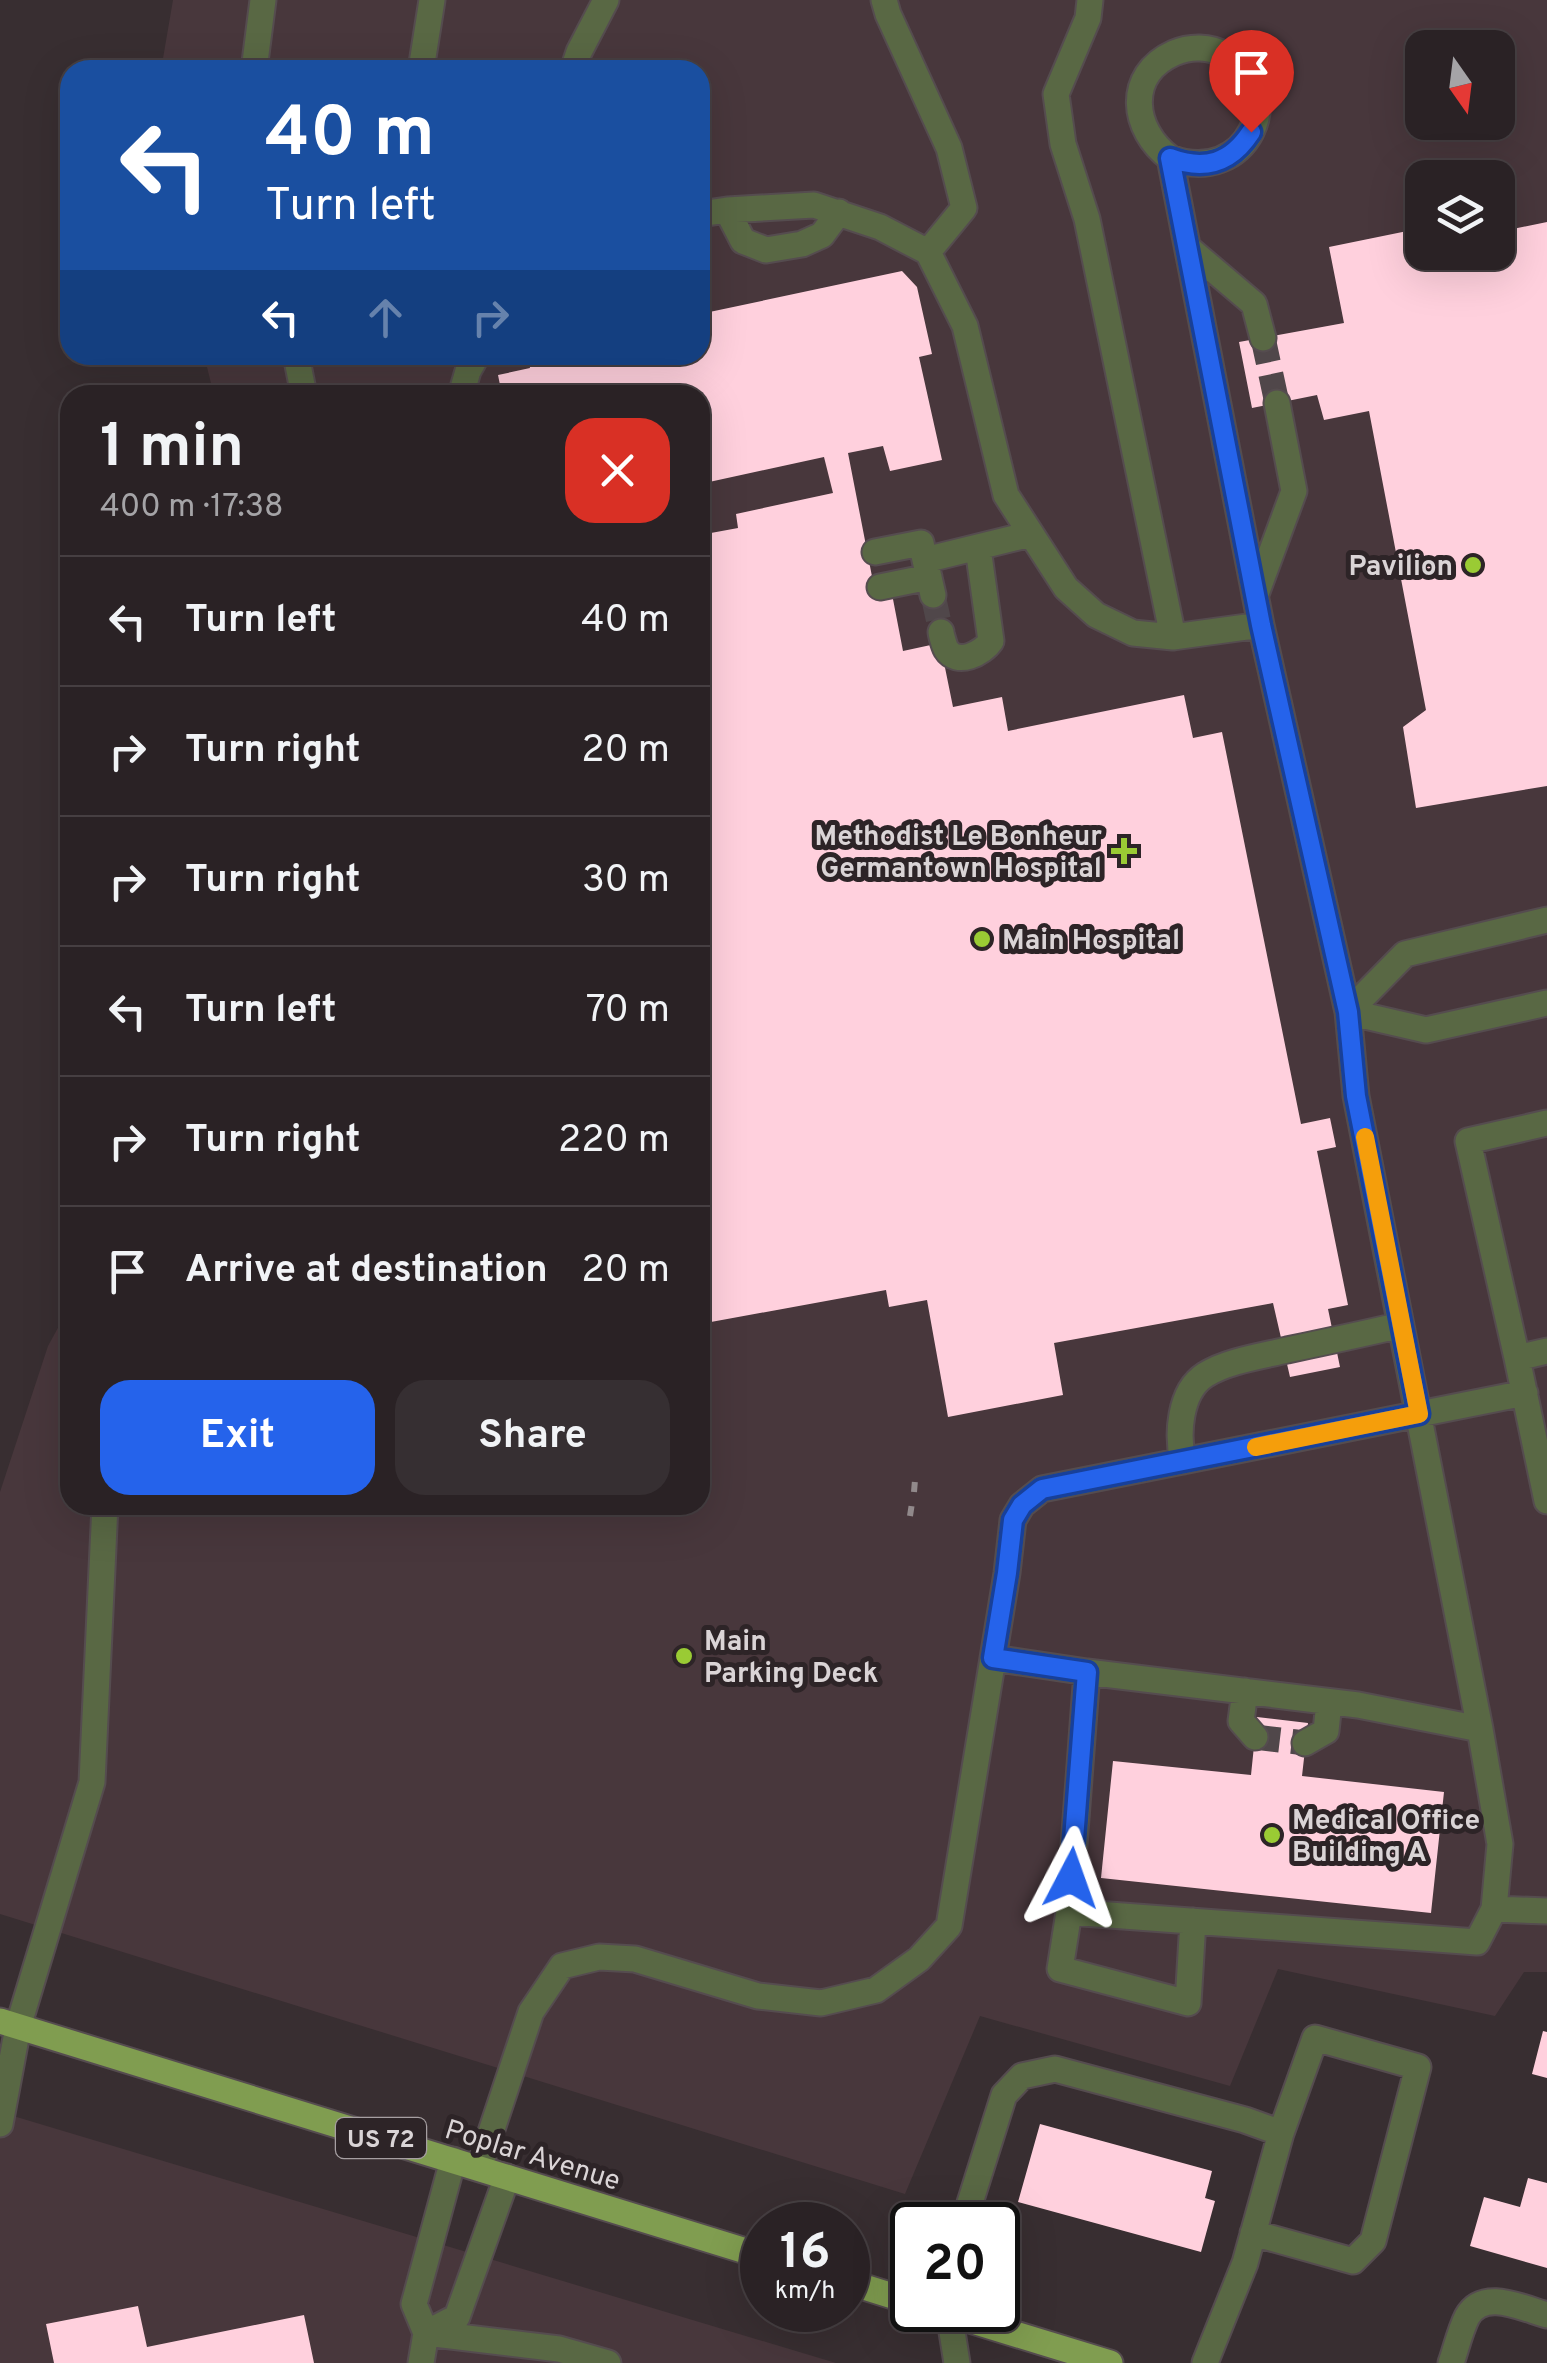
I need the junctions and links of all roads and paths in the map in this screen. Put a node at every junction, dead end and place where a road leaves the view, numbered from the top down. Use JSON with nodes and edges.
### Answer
{"nodes":[{"id":1,"x":264,"y":0,"type":"edge"},
{"id":2,"x":432,"y":0,"type":"edge"},
{"id":3,"x":606,"y":0,"type":"edge"},
{"id":4,"x":884,"y":0,"type":"edge"},
{"id":5,"x":1090,"y":0,"type":"edge"},
{"id":6,"x":255,"y":60,"type":"edge"},
{"id":7,"x":423,"y":60,"type":"edge"},
{"id":8,"x":576,"y":60,"type":"edge"},
{"id":9,"x":1170,"y":158,"type":"junction"},
{"id":10,"x":727,"y":210,"type":"junction"},
{"id":11,"x":840,"y":212,"type":"junction"},
{"id":12,"x":710,"y":213,"type":"edge"},
{"id":13,"x":1188,"y":248,"type":"junction"},
{"id":14,"x":928,"y":252,"type":"junction"},
{"id":15,"x":1264,"y":338,"type":"tunnel mouth"},
{"id":16,"x":1277,"y":404,"type":"tunnel mouth"},
{"id":17,"x":1031,"y":534,"type":"junction"},
{"id":18,"x":978,"y":548,"type":"junction"},
{"id":19,"x":875,"y":552,"type":"dead end"},
{"id":20,"x":929,"y":577,"type":"junction"},
{"id":21,"x":880,"y":586,"type":"dead end"},
{"id":22,"x":1256,"y":594,"type":"junction"},
{"id":23,"x":1261,"y":625,"type":"junction"},
{"id":24,"x":941,"y":632,"type":"tunnel mouth"},
{"id":25,"x":1173,"y":637,"type":"junction"},
{"id":26,"x":1547,"y":920,"type":"edge"},
{"id":27,"x":1547,"y":1003,"type":"edge"},
{"id":28,"x":1348,"y":1012,"type":"junction"},
{"id":29,"x":1547,"y":1123,"type":"edge"},
{"id":30,"x":1402,"y":1325,"type":"junction"},
{"id":31,"x":1547,"y":1351,"type":"edge"},
{"id":32,"x":1518,"y":1358,"type":"junction"},
{"id":33,"x":1525,"y":1393,"type":"junction"},
{"id":34,"x":1419,"y":1414,"type":"junction"},
{"id":35,"x":1184,"y":1461,"type":"junction"},
{"id":36,"x":915,"y":1480,"type":"dead end"},
{"id":37,"x":914,"y":1492,"type":"dead end"},
{"id":38,"x":1547,"y":1501,"type":"edge"},
{"id":39,"x":912,"y":1503,"type":"dead end"},
{"id":40,"x":105,"y":1515,"type":"edge"},
{"id":41,"x":910,"y":1516,"type":"dead end"},
{"id":42,"x":993,"y":1658,"type":"junction"},
{"id":43,"x":1087,"y":1672,"type":"junction"},
{"id":44,"x":1244,"y":1691,"type":"junction"},
{"id":45,"x":1330,"y":1702,"type":"junction"},
{"id":46,"x":1480,"y":1729,"type":"junction"},
{"id":47,"x":1256,"y":1737,"type":"dead end"},
{"id":48,"x":1305,"y":1744,"type":"dead end"},
{"id":49,"x":1494,"y":1908,"type":"junction"},
{"id":50,"x":1547,"y":1911,"type":"edge"},
{"id":51,"x":1069,"y":1912,"type":"junction"},
{"id":52,"x":1194,"y":1921,"type":"junction"},
{"id":53,"x":9,"y":2024,"type":"edge"},
{"id":54,"x":0,"y":2124,"type":"edge"},
{"id":55,"x":1281,"y":2133,"type":"junction"},
{"id":56,"x":452,"y":2160,"type":"junction"},
{"id":57,"x":479,"y":2168,"type":"junction"},
{"id":58,"x":507,"y":2177,"type":"junction"},
{"id":59,"x":970,"y":2202,"type":"edge"},
{"id":60,"x":1254,"y":2234,"type":"junction"},
{"id":61,"x":740,"y":2249,"type":"edge"},
{"id":62,"x":1547,"y":2315,"type":"edge"},
{"id":63,"x":948,"y":2332,"type":"edge"},
{"id":64,"x":1008,"y":2332,"type":"edge"},
{"id":65,"x":426,"y":2333,"type":"junction"},
{"id":66,"x":559,"y":2356,"type":"edge"},
{"id":67,"x":421,"y":2363,"type":"edge"},
{"id":68,"x":608,"y":2363,"type":"edge"},
{"id":69,"x":957,"y":2363,"type":"edge"},
{"id":70,"x":1110,"y":2363,"type":"edge"},
{"id":71,"x":1206,"y":2363,"type":"edge"},
{"id":72,"x":1451,"y":2363,"type":"edge"}],
"edges":[{"from":1,"to":6,"type":"lane"},
{"from":2,"to":7,"type":"lane"},
{"from":3,"to":8,"type":"lane"},
{"from":4,"to":14,"type":"lane"},
{"from":5,"to":25,"type":"lane"},
{"from":9,"to":9,"type":"lane"},
{"from":9,"to":13,"type":"lane"},
{"from":10,"to":11,"type":"lane"},
{"from":10,"to":11,"type":"lane"},
{"from":10,"to":12,"type":"lane"},
{"from":11,"to":14,"type":"lane"},
{"from":13,"to":15,"type":"lane"},
{"from":13,"to":22,"type":"lane"},
{"from":14,"to":17,"type":"lane"},
{"from":16,"to":22,"type":"lane"},
{"from":17,"to":18,"type":"lane"},
{"from":17,"to":25,"type":"lane"},
{"from":18,"to":20,"type":"lane"},
{"from":18,"to":24,"type":"lane"},
{"from":19,"to":20,"type":"lane"},
{"from":20,"to":21,"type":"lane"},
{"from":22,"to":23,"type":"lane"},
{"from":23,"to":25,"type":"lane"},
{"from":23,"to":28,"type":"lane"},
{"from":26,"to":28,"type":"lane"},
{"from":27,"to":28,"type":"lane"},
{"from":28,"to":30,"type":"lane"},
{"from":29,"to":32,"type":"lane"},
{"from":30,"to":34,"type":"lane"},
{"from":30,"to":35,"type":"lane"},
{"from":31,"to":32,"type":"lane"},
{"from":32,"to":33,"type":"lane"},
{"from":33,"to":34,"type":"lane"},
{"from":33,"to":38,"type":"lane"},
{"from":34,"to":35,"type":"lane"},
{"from":34,"to":46,"type":"lane"},
{"from":35,"to":42,"type":"lane"},
{"from":36,"to":37,"type":"path"},
{"from":39,"to":41,"type":"path"},
{"from":40,"to":53,"type":"lane"},
{"from":42,"to":43,"type":"lane"},
{"from":42,"to":57,"type":"lane"},
{"from":43,"to":44,"type":"lane"},
{"from":43,"to":51,"type":"lane"},
{"from":44,"to":45,"type":"lane"},
{"from":44,"to":47,"type":"lane"},
{"from":45,"to":46,"type":"lane"},
{"from":45,"to":48,"type":"lane"},
{"from":46,"to":49,"type":"lane"},
{"from":49,"to":50,"type":"lane"},
{"from":49,"to":52,"type":"lane"},
{"from":51,"to":52,"type":"lane"},
{"from":51,"to":52,"type":"lane"},
{"from":53,"to":54,"type":"lane"},
{"from":53,"to":56,"type":"main road","name":"Poplar Avenue","number":"US 72"},
{"from":55,"to":59,"type":"lane"},
{"from":55,"to":60,"type":"lane"},
{"from":55,"to":60,"type":"lane"},
{"from":56,"to":57,"type":"main road","name":"Poplar Avenue","number":"US 72"},
{"from":56,"to":65,"type":"lane"},
{"from":57,"to":58,"type":"main road","name":"Poplar Avenue","number":"US 72"},
{"from":58,"to":61,"type":"main road","name":"Poplar Avenue","number":"US 72"},
{"from":58,"to":65,"type":"lane"},
{"from":60,"to":71,"type":"lane"},
{"from":62,"to":72,"type":"lane"},
{"from":63,"to":69,"type":"lane"},
{"from":64,"to":70,"type":"main road"},
{"from":65,"to":66,"type":"lane"},
{"from":65,"to":67,"type":"lane"},
{"from":66,"to":68,"type":"lane"}]}
